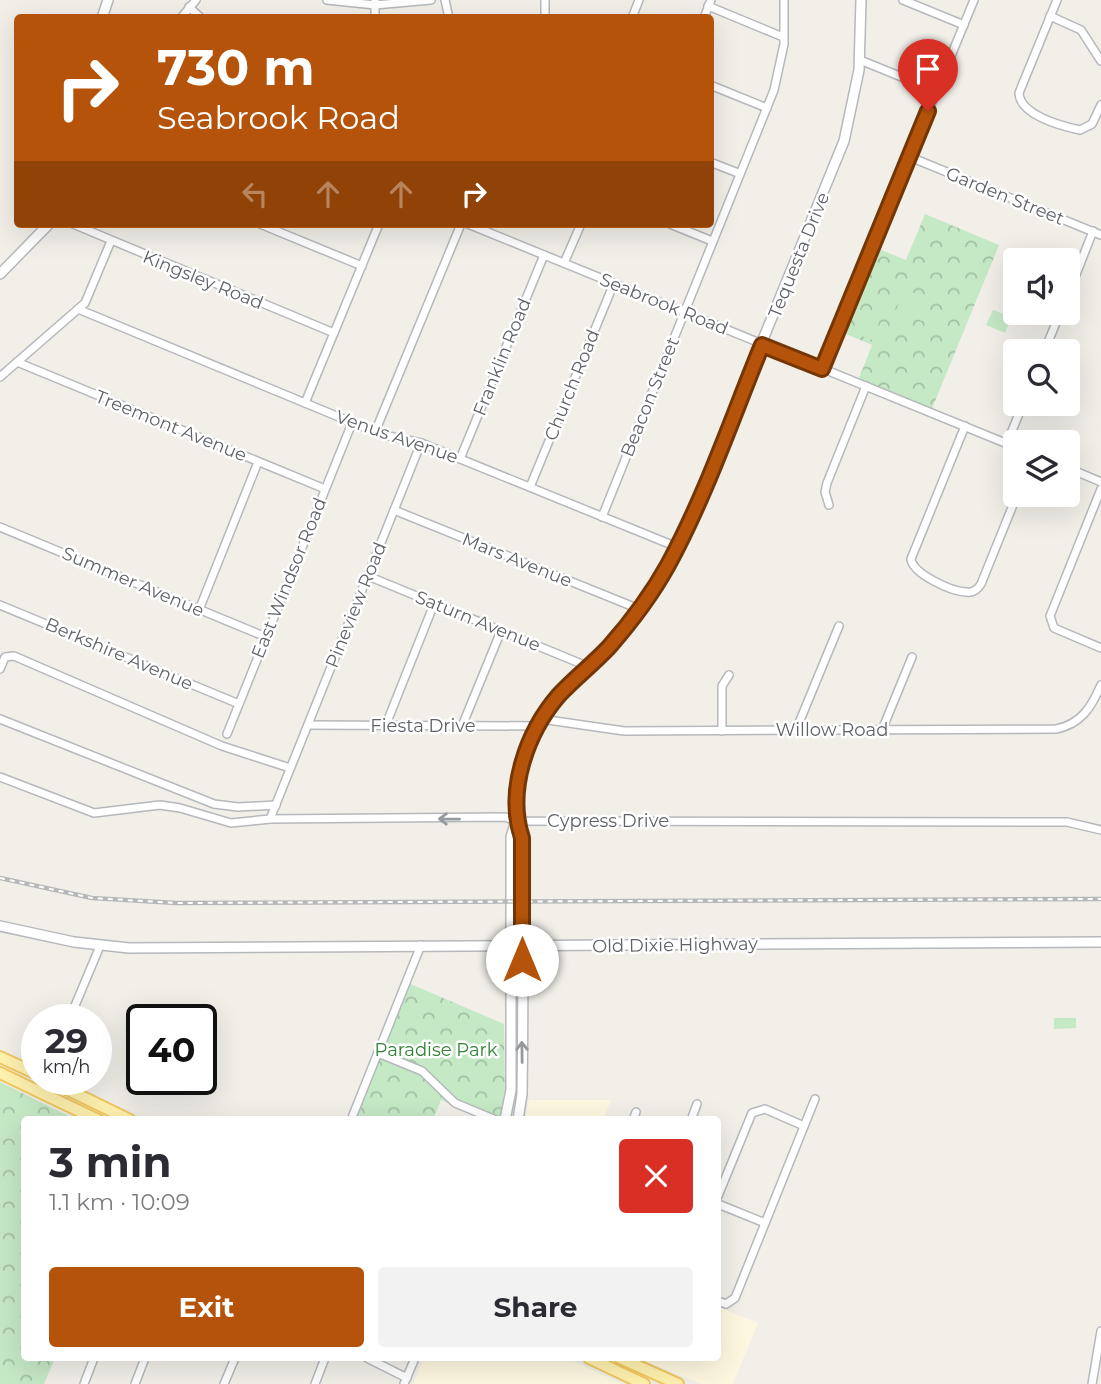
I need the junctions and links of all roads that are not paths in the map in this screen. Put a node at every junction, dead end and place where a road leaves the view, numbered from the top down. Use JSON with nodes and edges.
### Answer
{"nodes":[{"id":1,"x":196,"y":0,"type":"edge"},
{"id":2,"x":327,"y":0,"type":"edge"},
{"id":3,"x":431,"y":0,"type":"edge"},
{"id":4,"x":784,"y":0,"type":"edge"},
{"id":5,"x":861,"y":0,"type":"edge"},
{"id":6,"x":903,"y":0,"type":"edge"},
{"id":7,"x":974,"y":0,"type":"edge"},
{"id":8,"x":1057,"y":0,"type":"edge"},
{"id":9,"x":375,"y":3,"type":"edge"},
{"id":10,"x":710,"y":3,"type":"edge"},
{"id":11,"x":189,"y":7,"type":"junction"},
{"id":12,"x":184,"y":14,"type":"edge"},
{"id":13,"x":197,"y":14,"type":"edge"},
{"id":14,"x":1050,"y":16,"type":"junction"},
{"id":15,"x":964,"y":25,"type":"junction"},
{"id":16,"x":783,"y":37,"type":"junction"},
{"id":17,"x":860,"y":60,"type":"junction"},
{"id":18,"x":1101,"y":61,"type":"edge"},
{"id":19,"x":714,"y":87,"type":"edge"},
{"id":20,"x":936,"y":91,"type":"junction"},
{"id":21,"x":1101,"y":105,"type":"edge"},
{"id":22,"x":767,"y":108,"type":"junction"},
{"id":23,"x":910,"y":156,"type":"junction"},
{"id":24,"x":714,"y":164,"type":"edge"},
{"id":25,"x":738,"y":173,"type":"junction"},
{"id":26,"x":45,"y":228,"type":"edge"},
{"id":27,"x":83,"y":228,"type":"edge"},
{"id":28,"x":270,"y":228,"type":"edge"},
{"id":29,"x":377,"y":228,"type":"edge"},
{"id":30,"x":459,"y":228,"type":"edge"},
{"id":31,"x":478,"y":228,"type":"edge"},
{"id":32,"x":579,"y":228,"type":"edge"},
{"id":33,"x":680,"y":228,"type":"edge"},
{"id":34,"x":1097,"y":233,"type":"edge"},
{"id":35,"x":111,"y":241,"type":"junction"},
{"id":36,"x":712,"y":241,"type":"junction"},
{"id":37,"x":544,"y":255,"type":"junction"},
{"id":38,"x":564,"y":263,"type":"junction"},
{"id":39,"x":362,"y":266,"type":"junction"},
{"id":40,"x":1080,"y":269,"type":"edge"},
{"id":41,"x":0,"y":274,"type":"edge"},
{"id":42,"x":614,"y":283,"type":"junction"},
{"id":43,"x":78,"y":309,"type":"junction"},
{"id":44,"x":684,"y":312,"type":"junction"},
{"id":45,"x":334,"y":333,"type":"junction"},
{"id":46,"x":762,"y":345,"type":"junction"},
{"id":47,"x":17,"y":362,"type":"junction"},
{"id":48,"x":822,"y":369,"type":"junction"},
{"id":49,"x":0,"y":377,"type":"edge"},
{"id":50,"x":866,"y":386,"type":"junction"},
{"id":51,"x":305,"y":403,"type":"junction"},
{"id":52,"x":352,"y":423,"type":"junction"},
{"id":53,"x":965,"y":426,"type":"junction"},
{"id":54,"x":375,"y":432,"type":"junction"},
{"id":55,"x":1003,"y":442,"type":"edge"},
{"id":56,"x":421,"y":443,"type":"junction"},
{"id":57,"x":460,"y":459,"type":"junction"},
{"id":58,"x":258,"y":462,"type":"junction"},
{"id":59,"x":1080,"y":473,"type":"edge"},
{"id":60,"x":1101,"y":482,"type":"edge"},
{"id":61,"x":530,"y":487,"type":"junction"},
{"id":62,"x":325,"y":489,"type":"junction"},
{"id":63,"x":1101,"y":489,"type":"edge"},
{"id":64,"x":829,"y":505,"type":"dead end"},
{"id":65,"x":1012,"y":507,"type":"edge"},
{"id":66,"x":394,"y":510,"type":"junction"},
{"id":67,"x":602,"y":517,"type":"junction"},
{"id":68,"x":0,"y":527,"type":"edge"},
{"id":69,"x":677,"y":547,"type":"junction"},
{"id":70,"x":368,"y":576,"type":"junction"},
{"id":71,"x":434,"y":604,"type":"junction"},
{"id":72,"x":0,"y":605,"type":"edge"},
{"id":73,"x":639,"y":609,"type":"junction"},
{"id":74,"x":199,"y":610,"type":"junction"},
{"id":75,"x":839,"y":626,"type":"dead end"},
{"id":76,"x":501,"y":631,"type":"junction"},
{"id":77,"x":266,"y":637,"type":"junction"},
{"id":78,"x":1101,"y":648,"type":"edge"},
{"id":79,"x":912,"y":657,"type":"dead end"},
{"id":80,"x":589,"y":667,"type":"junction"},
{"id":81,"x":0,"y":669,"type":"edge"},
{"id":82,"x":729,"y":675,"type":"dead end"},
{"id":83,"x":1101,"y":685,"type":"edge"},
{"id":84,"x":239,"y":704,"type":"junction"},
{"id":85,"x":0,"y":719,"type":"edge"},
{"id":86,"x":540,"y":723,"type":"junction"},
{"id":87,"x":308,"y":726,"type":"junction"},
{"id":88,"x":463,"y":726,"type":"junction"},
{"id":89,"x":385,"y":727,"type":"junction"},
{"id":90,"x":796,"y":730,"type":"junction"},
{"id":91,"x":882,"y":730,"type":"junction"},
{"id":92,"x":722,"y":731,"type":"junction"},
{"id":93,"x":227,"y":734,"type":"dead end"},
{"id":94,"x":290,"y":768,"type":"junction"},
{"id":95,"x":0,"y":777,"type":"edge"},
{"id":96,"x":276,"y":805,"type":"junction"},
{"id":97,"x":272,"y":820,"type":"junction"},
{"id":98,"x":516,"y":821,"type":"junction"},
{"id":99,"x":1101,"y":830,"type":"edge"},
{"id":100,"x":0,"y":926,"type":"edge"},
{"id":101,"x":1101,"y":942,"type":"edge"},
{"id":102,"x":421,"y":945,"type":"junction"},
{"id":103,"x":100,"y":946,"type":"junction"},
{"id":104,"x":510,"y":947,"type":"junction"},
{"id":105,"x":522,"y":947,"type":"junction"},
{"id":106,"x":76,"y":1004,"type":"edge"},
{"id":107,"x":378,"y":1053,"type":"junction"},
{"id":108,"x":0,"y":1058,"type":"edge"},
{"id":109,"x":21,"y":1067,"type":"edge"},
{"id":110,"x":0,"y":1073,"type":"edge"},
{"id":111,"x":21,"y":1082,"type":"edge"},
{"id":112,"x":56,"y":1095,"type":"edge"},
{"id":113,"x":78,"y":1095,"type":"edge"},
{"id":114,"x":815,"y":1099,"type":"dead end"},
{"id":115,"x":697,"y":1104,"type":"dead end"},
{"id":116,"x":636,"y":1112,"type":"dead end"},
{"id":117,"x":91,"y":1116,"type":"edge"},
{"id":118,"x":122,"y":1116,"type":"edge"},
{"id":119,"x":353,"y":1116,"type":"edge"},
{"id":120,"x":486,"y":1116,"type":"edge"},
{"id":121,"x":506,"y":1116,"type":"edge"},
{"id":122,"x":519,"y":1116,"type":"edge"},
{"id":123,"x":634,"y":1116,"type":"edge"},
{"id":124,"x":692,"y":1116,"type":"edge"},
{"id":125,"x":804,"y":1126,"type":"junction"},
{"id":126,"x":721,"y":1189,"type":"edge"},
{"id":127,"x":721,"y":1205,"type":"edge"},
{"id":128,"x":765,"y":1223,"type":"junction"},
{"id":129,"x":721,"y":1302,"type":"edge"},
{"id":130,"x":1101,"y":1331,"type":"edge"},
{"id":131,"x":93,"y":1361,"type":"edge"},
{"id":132,"x":144,"y":1361,"type":"edge"},
{"id":133,"x":233,"y":1361,"type":"edge"},
{"id":134,"x":325,"y":1361,"type":"edge"},
{"id":135,"x":372,"y":1361,"type":"edge"},
{"id":136,"x":414,"y":1361,"type":"edge"},
{"id":137,"x":595,"y":1361,"type":"edge"},
{"id":138,"x":626,"y":1361,"type":"edge"},
{"id":139,"x":663,"y":1378,"type":"junction"},
{"id":140,"x":406,"y":1381,"type":"edge"},
{"id":141,"x":641,"y":1383,"type":"edge"},
{"id":142,"x":84,"y":1384,"type":"edge"},
{"id":143,"x":135,"y":1384,"type":"edge"},
{"id":144,"x":224,"y":1384,"type":"edge"},
{"id":145,"x":315,"y":1384,"type":"edge"},
{"id":146,"x":678,"y":1384,"type":"edge"},
{"id":147,"x":1092,"y":1384,"type":"edge"}],
"edges":[{"from":1,"to":11,"type":"street"},
{"from":2,"to":9,"type":"street"},
{"from":3,"to":9,"type":"street"},
{"from":4,"to":16,"type":"street","name":"Beacon Street"},
{"from":5,"to":17,"type":"street","name":"Tequesta Drive"},
{"from":6,"to":15,"type":"street"},
{"from":7,"to":15,"type":"street"},
{"from":8,"to":14,"type":"street"},
{"from":10,"to":16,"type":"street"},
{"from":11,"to":12,"type":"street"},
{"from":11,"to":13,"type":"street"},
{"from":14,"to":18,"type":"street"},
{"from":14,"to":21,"type":"street"},
{"from":15,"to":20,"type":"street"},
{"from":16,"to":22,"type":"street","name":"Beacon Street"},
{"from":17,"to":20,"type":"street"},
{"from":17,"to":46,"type":"street","name":"Tequesta Drive"},
{"from":19,"to":22,"type":"street"},
{"from":20,"to":23,"type":"street"},
{"from":22,"to":25,"type":"street","name":"Beacon Street"},
{"from":23,"to":34,"type":"street","name":"Garden Street"},
{"from":23,"to":48,"type":"street"},
{"from":24,"to":25,"type":"street"},
{"from":25,"to":36,"type":"street","name":"Beacon Street"},
{"from":26,"to":41,"type":"street"},
{"from":27,"to":35,"type":"street","name":"Kingsley Road"},
{"from":28,"to":39,"type":"street"},
{"from":29,"to":39,"type":"street"},
{"from":30,"to":54,"type":"street"},
{"from":31,"to":37,"type":"street","name":"Seabrook Road"},
{"from":32,"to":38,"type":"street"},
{"from":33,"to":36,"type":"street"},
{"from":34,"to":40,"type":"street"},
{"from":35,"to":43,"type":"street"},
{"from":35,"to":45,"type":"street","name":"Kingsley Road"},
{"from":36,"to":44,"type":"street","name":"Beacon Street"},
{"from":37,"to":38,"type":"street","name":"Seabrook Road"},
{"from":37,"to":57,"type":"street","name":"Franklin Road"},
{"from":38,"to":42,"type":"street","name":"Seabrook Road"},
{"from":39,"to":45,"type":"street"},
{"from":42,"to":44,"type":"street","name":"Seabrook Road"},
{"from":42,"to":61,"type":"street","name":"Church Road"},
{"from":43,"to":47,"type":"street"},
{"from":43,"to":51,"type":"street","name":"Venus Avenue"},
{"from":44,"to":46,"type":"street","name":"Seabrook Road"},
{"from":44,"to":67,"type":"street","name":"Beacon Street"},
{"from":45,"to":51,"type":"street"},
{"from":46,"to":48,"type":"street","name":"Seabrook Road"},
{"from":46,"to":69,"type":"street","name":"Tequesta Drive"},
{"from":47,"to":49,"type":"street"},
{"from":47,"to":58,"type":"street","name":"Treemont Avenue"},
{"from":48,"to":50,"type":"street","name":"Seabrook Road"},
{"from":50,"to":53,"type":"street","name":"Seabrook Road"},
{"from":50,"to":64,"type":"street"},
{"from":51,"to":52,"type":"street","name":"Venus Avenue"},
{"from":52,"to":54,"type":"street","name":"Venus Avenue"},
{"from":52,"to":62,"type":"street","name":"East Windsor Road"},
{"from":53,"to":55,"type":"street","name":"Seabrook Road"},
{"from":53,"to":65,"type":"street"},
{"from":54,"to":56,"type":"street","name":"Venus Avenue"},
{"from":56,"to":57,"type":"street","name":"Venus Avenue"},
{"from":56,"to":66,"type":"street","name":"Pineview Road"},
{"from":57,"to":61,"type":"street","name":"Venus Avenue"},
{"from":58,"to":62,"type":"street","name":"Treemont Avenue"},
{"from":58,"to":74,"type":"street"},
{"from":59,"to":60,"type":"street"},
{"from":61,"to":67,"type":"street","name":"Venus Avenue"},
{"from":62,"to":77,"type":"street","name":"East Windsor Road"},
{"from":63,"to":78,"type":"street"},
{"from":66,"to":70,"type":"street","name":"Pineview Road"},
{"from":66,"to":73,"type":"street","name":"Mars Avenue"},
{"from":67,"to":69,"type":"street","name":"Venus Avenue"},
{"from":68,"to":74,"type":"street","name":"Summer Avenue"},
{"from":69,"to":73,"type":"street","name":"Tequesta Drive"},
{"from":70,"to":71,"type":"street","name":"Saturn Avenue"},
{"from":70,"to":87,"type":"street","name":"Pineview Road"},
{"from":71,"to":76,"type":"street","name":"Saturn Avenue"},
{"from":71,"to":89,"type":"street"},
{"from":72,"to":84,"type":"street","name":"Berkshire Avenue"},
{"from":73,"to":80,"type":"street","name":"Tequesta Drive"},
{"from":74,"to":77,"type":"street","name":"Summer Avenue"},
{"from":75,"to":90,"type":"street"},
{"from":76,"to":80,"type":"street","name":"Saturn Avenue"},
{"from":76,"to":88,"type":"street"},
{"from":77,"to":84,"type":"street","name":"East Windsor Road"},
{"from":79,"to":91,"type":"street"},
{"from":80,"to":86,"type":"street","name":"Tequesta Drive"},
{"from":81,"to":94,"type":"street"},
{"from":82,"to":92,"type":"street"},
{"from":83,"to":91,"type":"street","name":"Willow Road"},
{"from":84,"to":93,"type":"street","name":"East Windsor Road"},
{"from":85,"to":96,"type":"street"},
{"from":86,"to":88,"type":"street","name":"Fiesta Drive"},
{"from":86,"to":92,"type":"street","name":"Willow Road"},
{"from":86,"to":98,"type":"street","name":"Tequesta Drive"},
{"from":87,"to":89,"type":"street","name":"Fiesta Drive"},
{"from":87,"to":94,"type":"street","name":"Pineview Road"},
{"from":88,"to":89,"type":"street","name":"Fiesta Drive"},
{"from":90,"to":91,"type":"street","name":"Willow Road"},
{"from":90,"to":92,"type":"street","name":"Willow Road"},
{"from":94,"to":96,"type":"street","name":"Pineview Road"},
{"from":95,"to":97,"type":"street","name":"Cypress Drive"},
{"from":96,"to":97,"type":"street","name":"Pineview Road"},
{"from":98,"to":97,"type":"street","name":"Cypress Drive","one_way":true},
{"from":98,"to":99,"type":"street","name":"Cypress Drive"},
{"from":98,"to":104,"type":"street","name":"Tequesta Drive"},
{"from":98,"to":105,"type":"street","name":"Tequesta Drive"},
{"from":100,"to":103,"type":"street","name":"Old Dixie Highway"},
{"from":101,"to":105,"type":"street","name":"Old Dixie Highway"},
{"from":102,"to":103,"type":"street","name":"Old Dixie Highway"},
{"from":102,"to":104,"type":"street","name":"Old Dixie Highway"},
{"from":102,"to":107,"type":"street"},
{"from":103,"to":106,"type":"street"},
{"from":104,"to":105,"type":"street","name":"Old Dixie Highway"},
{"from":104,"to":121,"type":"street","name":"Tequesta Drive"},
{"from":122,"to":105,"type":"street","name":"Tequesta Drive","one_way":true},
{"from":107,"to":119,"type":"street"},
{"from":107,"to":120,"type":"street"},
{"from":108,"to":109,"type":"main road"},
{"from":110,"to":111,"type":"main road"},
{"from":112,"to":117,"type":"main road"},
{"from":113,"to":118,"type":"main road"},
{"from":114,"to":125,"type":"street"},
{"from":115,"to":124,"type":"street"},
{"from":116,"to":123,"type":"street"},
{"from":125,"to":126,"type":"street"},
{"from":125,"to":128,"type":"street"},
{"from":127,"to":128,"type":"street"},
{"from":128,"to":129,"type":"street"},
{"from":130,"to":147,"type":"street"},
{"from":131,"to":142,"type":"street"},
{"from":132,"to":143,"type":"street"},
{"from":133,"to":144,"type":"street"},
{"from":134,"to":145,"type":"street"},
{"from":135,"to":140,"type":"street"},
{"from":136,"to":140,"type":"street"},
{"from":137,"to":141,"type":"main road"},
{"from":138,"to":139,"type":"main road"},
{"from":139,"to":141,"type":"main road"},
{"from":139,"to":146,"type":"main road"}]}
